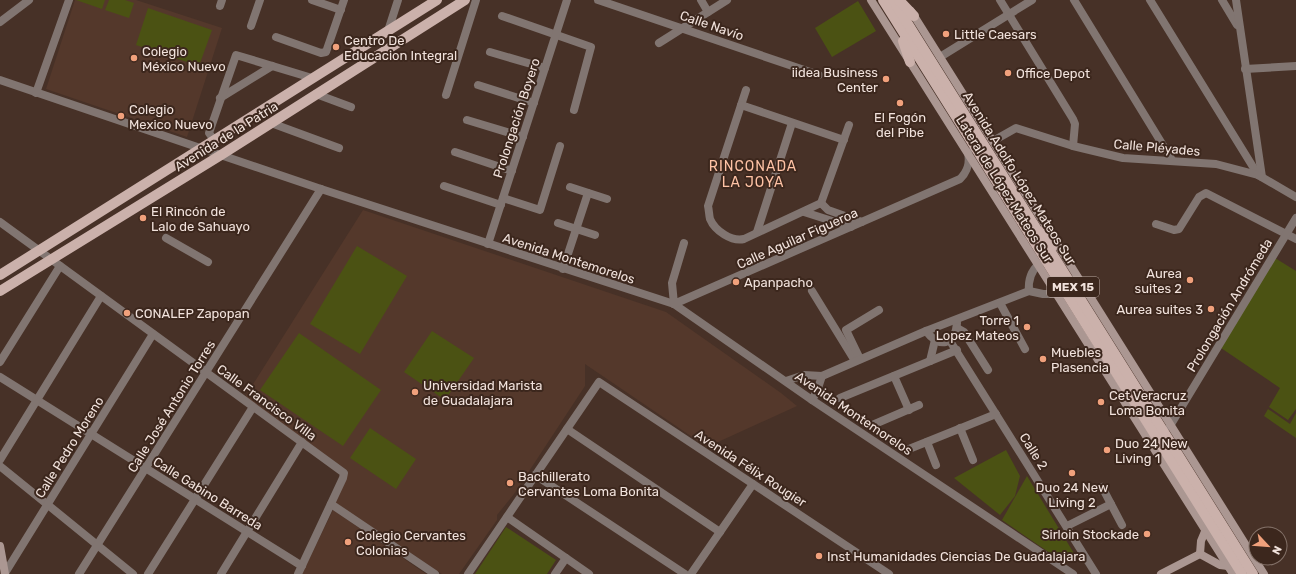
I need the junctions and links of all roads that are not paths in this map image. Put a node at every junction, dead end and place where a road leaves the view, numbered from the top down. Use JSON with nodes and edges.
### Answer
{"nodes":[{"id":1,"x":15,"y":0,"type":"edge"},
{"id":2,"x":29,"y":0,"type":"edge"},
{"id":3,"x":69,"y":0,"type":"edge"},
{"id":4,"x":260,"y":0,"type":"edge"},
{"id":5,"x":312,"y":0,"type":"edge"},
{"id":6,"x":344,"y":0,"type":"edge"},
{"id":7,"x":398,"y":0,"type":"edge"},
{"id":8,"x":437,"y":0,"type":"edge"},
{"id":9,"x":465,"y":0,"type":"edge"},
{"id":10,"x":470,"y":0,"type":"edge"},
{"id":11,"x":476,"y":0,"type":"edge"},
{"id":12,"x":567,"y":0,"type":"edge"},
{"id":13,"x":598,"y":0,"type":"edge"},
{"id":14,"x":701,"y":0,"type":"edge"},
{"id":15,"x":727,"y":0,"type":"edge"},
{"id":16,"x":871,"y":0,"type":"edge"},
{"id":17,"x":882,"y":0,"type":"edge"},
{"id":18,"x":893,"y":0,"type":"edge"},
{"id":19,"x":899,"y":0,"type":"edge"},
{"id":20,"x":904,"y":0,"type":"edge"},
{"id":21,"x":1000,"y":0,"type":"edge"},
{"id":22,"x":1032,"y":0,"type":"edge"},
{"id":23,"x":1074,"y":0,"type":"edge"},
{"id":24,"x":1150,"y":0,"type":"edge"},
{"id":25,"x":1222,"y":0,"type":"edge"},
{"id":26,"x":1236,"y":0,"type":"edge"},
{"id":27,"x":16,"y":10,"type":"junction"},
{"id":28,"x":341,"y":10,"type":"junction"},
{"id":29,"x":474,"y":10,"type":"junction"},
{"id":30,"x":708,"y":12,"type":"junction"},
{"id":31,"x":1008,"y":14,"type":"junction"},
{"id":32,"x":502,"y":16,"type":"dead end"},
{"id":33,"x":914,"y":16,"type":"junction"},
{"id":34,"x":895,"y":20,"type":"junction"},
{"id":35,"x":0,"y":22,"type":"edge"},
{"id":36,"x":251,"y":26,"type":"dead end"},
{"id":37,"x":683,"y":28,"type":"junction"},
{"id":38,"x":1240,"y":28,"type":"junction"},
{"id":39,"x":388,"y":31,"type":"junction"},
{"id":40,"x":556,"y":34,"type":"junction"},
{"id":41,"x":276,"y":37,"type":"dead end"},
{"id":42,"x":659,"y":43,"type":"dead end"},
{"id":43,"x":490,"y":52,"type":"dead end"},
{"id":44,"x":940,"y":57,"type":"junction"},
{"id":45,"x":910,"y":62,"type":"junction"},
{"id":46,"x":272,"y":66,"type":"junction"},
{"id":47,"x":1296,"y":66,"type":"edge"},
{"id":48,"x":545,"y":68,"type":"junction"},
{"id":49,"x":1245,"y":69,"type":"junction"},
{"id":50,"x":819,"y":75,"type":"dead end"},
{"id":51,"x":312,"y":78,"type":"junction"},
{"id":52,"x":0,"y":80,"type":"edge"},
{"id":53,"x":478,"y":85,"type":"dead end"},
{"id":54,"x":746,"y":90,"type":"dead end"},
{"id":55,"x":36,"y":93,"type":"junction"},
{"id":56,"x":316,"y":94,"type":"junction"},
{"id":57,"x":446,"y":95,"type":"dead end"},
{"id":58,"x":220,"y":98,"type":"junction"},
{"id":59,"x":534,"y":103,"type":"junction"},
{"id":60,"x":741,"y":105,"type":"junction"},
{"id":61,"x":351,"y":107,"type":"dead end"},
{"id":62,"x":574,"y":110,"type":"dead end"},
{"id":63,"x":467,"y":120,"type":"dead end"},
{"id":64,"x":792,"y":122,"type":"junction"},
{"id":65,"x":271,"y":123,"type":"junction"},
{"id":66,"x":849,"y":125,"type":"dead end"},
{"id":67,"x":523,"y":137,"type":"junction"},
{"id":68,"x":214,"y":140,"type":"junction"},
{"id":69,"x":844,"y":140,"type":"junction"},
{"id":70,"x":992,"y":141,"type":"junction"},
{"id":71,"x":560,"y":146,"type":"dead end"},
{"id":72,"x":1073,"y":146,"type":"junction"},
{"id":73,"x":202,"y":148,"type":"junction"},
{"id":74,"x":339,"y":148,"type":"dead end"},
{"id":75,"x":455,"y":152,"type":"dead end"},
{"id":76,"x":968,"y":152,"type":"junction"},
{"id":77,"x":221,"y":155,"type":"junction"},
{"id":78,"x":1172,"y":160,"type":"junction"},
{"id":79,"x":512,"y":171,"type":"junction"},
{"id":80,"x":1260,"y":176,"type":"junction"},
{"id":81,"x":444,"y":186,"type":"dead end"},
{"id":82,"x":570,"y":187,"type":"dead end"},
{"id":83,"x":321,"y":189,"type":"junction"},
{"id":84,"x":588,"y":193,"type":"junction"},
{"id":85,"x":1296,"y":197,"type":"edge"},
{"id":86,"x":607,"y":199,"type":"dead end"},
{"id":87,"x":502,"y":202,"type":"junction"},
{"id":88,"x":821,"y":203,"type":"junction"},
{"id":89,"x":804,"y":212,"type":"junction"},
{"id":90,"x":1296,"y":218,"type":"edge"},
{"id":91,"x":0,"y":222,"type":"edge"},
{"id":92,"x":862,"y":222,"type":"junction"},
{"id":93,"x":558,"y":223,"type":"dead end"},
{"id":94,"x":1156,"y":224,"type":"dead end"},
{"id":95,"x":851,"y":227,"type":"junction"},
{"id":96,"x":1046,"y":228,"type":"junction"},
{"id":97,"x":576,"y":229,"type":"junction"},
{"id":98,"x":757,"y":232,"type":"junction"},
{"id":99,"x":1287,"y":233,"type":"junction"},
{"id":100,"x":595,"y":235,"type":"dead end"},
{"id":101,"x":166,"y":238,"type":"dead end"},
{"id":102,"x":1296,"y":239,"type":"edge"},
{"id":103,"x":684,"y":243,"type":"dead end"},
{"id":104,"x":488,"y":244,"type":"junction"},
{"id":105,"x":39,"y":251,"type":"junction"},
{"id":106,"x":52,"y":260,"type":"junction"},
{"id":107,"x":1056,"y":260,"type":"junction"},
{"id":108,"x":208,"y":262,"type":"dead end"},
{"id":109,"x":1039,"y":264,"type":"junction"},
{"id":110,"x":60,"y":266,"type":"junction"},
{"id":111,"x":563,"y":269,"type":"junction"},
{"id":112,"x":0,"y":275,"type":"edge"},
{"id":113,"x":0,"y":291,"type":"edge"},
{"id":114,"x":812,"y":291,"type":"dead end"},
{"id":115,"x":1029,"y":291,"type":"junction"},
{"id":116,"x":1058,"y":294,"type":"junction"},
{"id":117,"x":102,"y":296,"type":"junction"},
{"id":118,"x":1000,"y":303,"type":"junction"},
{"id":119,"x":674,"y":304,"type":"junction"},
{"id":120,"x":879,"y":310,"type":"dead end"},
{"id":121,"x":957,"y":319,"type":"junction"},
{"id":122,"x":1075,"y":322,"type":"junction"},
{"id":123,"x":957,"y":328,"type":"junction"},
{"id":124,"x":926,"y":331,"type":"junction"},
{"id":125,"x":153,"y":334,"type":"junction"},
{"id":126,"x":935,"y":340,"type":"junction"},
{"id":127,"x":950,"y":341,"type":"junction"},
{"id":128,"x":1101,"y":348,"type":"junction"},
{"id":129,"x":1025,"y":349,"type":"dead end"},
{"id":130,"x":957,"y":350,"type":"junction"},
{"id":131,"x":857,"y":360,"type":"junction"},
{"id":132,"x":930,"y":361,"type":"junction"},
{"id":133,"x":0,"y":362,"type":"edge"},
{"id":134,"x":988,"y":370,"type":"dead end"},
{"id":135,"x":206,"y":373,"type":"junction"},
{"id":136,"x":822,"y":376,"type":"junction"},
{"id":137,"x":894,"y":376,"type":"junction"},
{"id":138,"x":0,"y":377,"type":"edge"},
{"id":139,"x":786,"y":381,"type":"junction"},
{"id":140,"x":840,"y":398,"type":"dead end"},
{"id":141,"x":37,"y":400,"type":"junction"},
{"id":142,"x":812,"y":400,"type":"junction"},
{"id":143,"x":918,"y":406,"type":"dead end"},
{"id":144,"x":253,"y":407,"type":"junction"},
{"id":145,"x":908,"y":410,"type":"junction"},
{"id":146,"x":996,"y":414,"type":"junction"},
{"id":147,"x":1158,"y":423,"type":"junction"},
{"id":148,"x":870,"y":426,"type":"dead end"},
{"id":149,"x":1170,"y":426,"type":"junction"},
{"id":150,"x":567,"y":428,"type":"junction"},
{"id":151,"x":960,"y":428,"type":"junction"},
{"id":152,"x":91,"y":434,"type":"junction"},
{"id":153,"x":302,"y":442,"type":"junction"},
{"id":154,"x":927,"y":442,"type":"junction"},
{"id":155,"x":909,"y":449,"type":"dead end"},
{"id":156,"x":0,"y":460,"type":"edge"},
{"id":157,"x":973,"y":460,"type":"dead end"},
{"id":158,"x":936,"y":465,"type":"dead end"},
{"id":159,"x":0,"y":466,"type":"edge"},
{"id":160,"x":146,"y":468,"type":"junction"},
{"id":161,"x":535,"y":475,"type":"junction"},
{"id":162,"x":753,"y":484,"type":"junction"},
{"id":163,"x":1102,"y":487,"type":"dead end"},
{"id":164,"x":196,"y":500,"type":"junction"},
{"id":165,"x":48,"y":504,"type":"junction"},
{"id":166,"x":331,"y":504,"type":"junction"},
{"id":167,"x":1111,"y":504,"type":"junction"},
{"id":168,"x":507,"y":517,"type":"junction"},
{"id":169,"x":1122,"y":525,"type":"dead end"},
{"id":170,"x":1067,"y":526,"type":"junction"},
{"id":171,"x":1206,"y":529,"type":"junction"},
{"id":172,"x":247,"y":532,"type":"junction"},
{"id":173,"x":720,"y":532,"type":"junction"},
{"id":174,"x":97,"y":545,"type":"junction"},
{"id":175,"x":0,"y":546,"type":"edge"},
{"id":176,"x":1200,"y":554,"type":"junction"},
{"id":177,"x":566,"y":558,"type":"junction"},
{"id":178,"x":302,"y":566,"type":"junction"},
{"id":179,"x":1228,"y":566,"type":"junction"},
{"id":180,"x":1250,"y":573,"type":"edge"},
{"id":181,"x":5,"y":574,"type":"edge"},
{"id":182,"x":78,"y":574,"type":"edge"},
{"id":183,"x":133,"y":574,"type":"edge"},
{"id":184,"x":148,"y":574,"type":"edge"},
{"id":185,"x":221,"y":574,"type":"edge"},
{"id":186,"x":298,"y":574,"type":"edge"},
{"id":187,"x":435,"y":574,"type":"edge"},
{"id":188,"x":468,"y":574,"type":"edge"},
{"id":189,"x":555,"y":574,"type":"edge"},
{"id":190,"x":589,"y":574,"type":"edge"},
{"id":191,"x":685,"y":574,"type":"edge"},
{"id":192,"x":691,"y":574,"type":"edge"},
{"id":193,"x":889,"y":574,"type":"edge"},
{"id":194,"x":1073,"y":574,"type":"edge"},
{"id":195,"x":1096,"y":574,"type":"edge"},
{"id":196,"x":1161,"y":574,"type":"edge"},
{"id":197,"x":1233,"y":574,"type":"edge"},
{"id":198,"x":1264,"y":574,"type":"edge"}],
"edges":[{"from":1,"to":27,"type":"street"},
{"from":2,"to":27,"type":"street"},
{"from":3,"to":55,"type":"street"},
{"from":4,"to":36,"type":"street"},
{"from":5,"to":28,"type":"street"},
{"from":6,"to":28,"type":"street"},
{"from":7,"to":39,"type":"street"},
{"from":8,"to":39,"type":"main road","name":"Avenida de la Patria"},
{"from":9,"to":56,"type":"main road","name":"Avenida de la Patria"},
{"from":10,"to":29,"type":"street"},
{"from":11,"to":29,"type":"street"},
{"from":12,"to":40,"type":"street","name":"Prolongación Boyero"},
{"from":13,"to":37,"type":"street","name":"Calle Navío"},
{"from":14,"to":30,"type":"street"},
{"from":15,"to":30,"type":"street"},
{"from":16,"to":45,"type":"main road","name":"Lateral de López Mateos Sur"},
{"from":17,"to":34,"type":"main road","name":"Avenida Adolfo López Mateos Sur","number":"MEX 15"},
{"from":18,"to":107,"type":"main road","name":"Avenida Adolfo López Mateos Sur","number":"MEX 15"},
{"from":19,"to":33,"type":"main road"},
{"from":20,"to":33,"type":"main road","name":"Lateral de López Mateos Sur"},
{"from":21,"to":31,"type":"street"},
{"from":22,"to":31,"type":"street"},
{"from":23,"to":78,"type":"street"},
{"from":24,"to":80,"type":"street"},
{"from":25,"to":38,"type":"street"},
{"from":26,"to":38,"type":"street"},
{"from":27,"to":35,"type":"street"},
{"from":28,"to":41,"type":"street"},
{"from":29,"to":57,"type":"street"},
{"from":30,"to":37,"type":"street"},
{"from":31,"to":44,"type":"street"},
{"from":31,"to":72,"type":"street"},
{"from":32,"to":40,"type":"street"},
{"from":33,"to":44,"type":"main road","name":"Lateral de López Mateos Sur"},
{"from":34,"to":45,"type":"main road"},
{"from":34,"to":128,"type":"main road","name":"Avenida Adolfo López Mateos Sur","number":"MEX 15"},
{"from":37,"to":42,"type":"street"},
{"from":37,"to":50,"type":"street","name":"Calle Navío"},
{"from":38,"to":49,"type":"street"},
{"from":39,"to":51,"type":"main road","name":"Avenida de la Patria"},
{"from":40,"to":48,"type":"street","name":"Prolongación Boyero"},
{"from":40,"to":62,"type":"street"},
{"from":43,"to":48,"type":"street"},
{"from":44,"to":70,"type":"main road","name":"Lateral de López Mateos Sur"},
{"from":45,"to":76,"type":"main road","name":"Lateral de López Mateos Sur"},
{"from":46,"to":51,"type":"street"},
{"from":46,"to":58,"type":"street"},
{"from":46,"to":58,"type":"street"},
{"from":47,"to":49,"type":"street"},
{"from":48,"to":59,"type":"street","name":"Prolongación Boyero"},
{"from":49,"to":80,"type":"street"},
{"from":51,"to":68,"type":"main road","name":"Avenida de la Patria"},
{"from":52,"to":55,"type":"street","name":"Avenida Montemorelos"},
{"from":53,"to":59,"type":"street"},
{"from":54,"to":60,"type":"street"},
{"from":55,"to":73,"type":"street","name":"Avenida Montemorelos"},
{"from":56,"to":61,"type":"street"},
{"from":56,"to":65,"type":"main road","name":"Avenida de la Patria"},
{"from":58,"to":68,"type":"street"},
{"from":59,"to":67,"type":"street","name":"Prolongación Boyero"},
{"from":60,"to":64,"type":"street"},
{"from":60,"to":98,"type":"street"},
{"from":63,"to":67,"type":"street"},
{"from":64,"to":69,"type":"street"},
{"from":64,"to":98,"type":"street"},
{"from":65,"to":74,"type":"street"},
{"from":65,"to":77,"type":"main road","name":"Avenida de la Patria"},
{"from":66,"to":69,"type":"street"},
{"from":67,"to":79,"type":"street","name":"Prolongación Boyero"},
{"from":68,"to":73,"type":"main road","name":"Avenida de la Patria"},
{"from":69,"to":88,"type":"street"},
{"from":70,"to":72,"type":"street","name":"Calle Pléyades"},
{"from":70,"to":96,"type":"main road","name":"Lateral de López Mateos Sur"},
{"from":71,"to":87,"type":"street"},
{"from":72,"to":78,"type":"street","name":"Calle Pléyades"},
{"from":73,"to":77,"type":"street","name":"Avenida Montemorelos"},
{"from":73,"to":105,"type":"main road","name":"Avenida de la Patria"},
{"from":75,"to":79,"type":"street"},
{"from":76,"to":92,"type":"street","name":"Calle Aguilar Figueroa"},
{"from":76,"to":109,"type":"main road","name":"Lateral de López Mateos Sur"},
{"from":77,"to":83,"type":"street","name":"Avenida Montemorelos"},
{"from":77,"to":106,"type":"main road","name":"Avenida de la Patria"},
{"from":78,"to":80,"type":"street","name":"Calle Pléyades"},
{"from":79,"to":87,"type":"street","name":"Prolongación Boyero"},
{"from":80,"to":85,"type":"street","name":"Calle Pléyades"},
{"from":81,"to":87,"type":"street"},
{"from":82,"to":84,"type":"street"},
{"from":83,"to":104,"type":"street","name":"Avenida Montemorelos"},
{"from":83,"to":135,"type":"street","name":"Calle José Antonio Torres"},
{"from":84,"to":86,"type":"street"},
{"from":84,"to":97,"type":"street"},
{"from":87,"to":104,"type":"street","name":"Prolongación Boyero"},
{"from":88,"to":89,"type":"street"},
{"from":88,"to":92,"type":"street"},
{"from":89,"to":95,"type":"street"},
{"from":89,"to":98,"type":"street"},
{"from":90,"to":99,"type":"street","name":"Prolongación Andrómeda"},
{"from":91,"to":105,"type":"street","name":"Calle Francisco Villa"},
{"from":92,"to":95,"type":"street","name":"Calle Aguilar Figueroa"},
{"from":93,"to":97,"type":"street"},
{"from":94,"to":99,"type":"street"},
{"from":95,"to":119,"type":"street","name":"Calle Aguilar Figueroa"},
{"from":96,"to":107,"type":"main road"},
{"from":96,"to":149,"type":"main road","name":"Lateral de López Mateos Sur"},
{"from":97,"to":100,"type":"street"},
{"from":97,"to":111,"type":"street"},
{"from":99,"to":102,"type":"street"},
{"from":99,"to":149,"type":"street","name":"Prolongación Andrómeda"},
{"from":101,"to":108,"type":"street"},
{"from":103,"to":119,"type":"street"},
{"from":104,"to":111,"type":"street","name":"Avenida Montemorelos"},
{"from":105,"to":106,"type":"street","name":"Calle Francisco Villa"},
{"from":105,"to":112,"type":"main road","name":"Avenida de la Patria"},
{"from":106,"to":110,"type":"street","name":"Calle Francisco Villa"},
{"from":106,"to":113,"type":"main road","name":"Avenida de la Patria"},
{"from":107,"to":147,"type":"main road","name":"Avenida Adolfo López Mateos Sur","number":"MEX 15"},
{"from":109,"to":115,"type":"street"},
{"from":109,"to":116,"type":"main road","name":"Lateral de López Mateos Sur"},
{"from":110,"to":117,"type":"street","name":"Calle Francisco Villa"},
{"from":110,"to":133,"type":"street"},
{"from":111,"to":119,"type":"street","name":"Avenida Montemorelos"},
{"from":114,"to":131,"type":"street"},
{"from":115,"to":116,"type":"street"},
{"from":115,"to":118,"type":"street"},
{"from":116,"to":122,"type":"main road","name":"Lateral de López Mateos Sur"},
{"from":117,"to":125,"type":"street","name":"Calle Francisco Villa"},
{"from":117,"to":141,"type":"street"},
{"from":118,"to":121,"type":"street"},
{"from":118,"to":129,"type":"street"},
{"from":119,"to":139,"type":"street","name":"Avenida Montemorelos"},
{"from":120,"to":131,"type":"street"},
{"from":121,"to":123,"type":"street"},
{"from":121,"to":124,"type":"street"},
{"from":122,"to":128,"type":"main road"},
{"from":122,"to":171,"type":"main road","name":"Lateral de López Mateos Sur"},
{"from":123,"to":127,"type":"street"},
{"from":123,"to":134,"type":"street"},
{"from":124,"to":126,"type":"street"},
{"from":124,"to":131,"type":"street"},
{"from":125,"to":135,"type":"street","name":"Calle Francisco Villa"},
{"from":125,"to":152,"type":"street","name":"Calle Pedro Moreno"},
{"from":126,"to":127,"type":"street"},
{"from":126,"to":132,"type":"street"},
{"from":127,"to":130,"type":"street","name":"Calle 2"},
{"from":128,"to":180,"type":"main road","name":"Avenida Adolfo López Mateos Sur","number":"MEX 15"},
{"from":130,"to":132,"type":"street"},
{"from":130,"to":146,"type":"street","name":"Calle 2"},
{"from":131,"to":136,"type":"street"},
{"from":132,"to":137,"type":"street"},
{"from":135,"to":144,"type":"street","name":"Calle Francisco Villa"},
{"from":135,"to":160,"type":"street","name":"Calle José Antonio Torres"},
{"from":136,"to":139,"type":"street"},
{"from":136,"to":142,"type":"street"},
{"from":137,"to":140,"type":"street"},
{"from":137,"to":145,"type":"street"},
{"from":138,"to":141,"type":"street","name":"Calle Gabino Barreda"},
{"from":139,"to":142,"type":"street","name":"Avenida Montemorelos"},
{"from":141,"to":152,"type":"street","name":"Calle Gabino Barreda"},
{"from":141,"to":156,"type":"street"},
{"from":142,"to":194,"type":"street","name":"Avenida Montemorelos"},
{"from":143,"to":145,"type":"street"},
{"from":144,"to":153,"type":"street","name":"Calle Francisco Villa"},
{"from":144,"to":164,"type":"street"},
{"from":145,"to":148,"type":"street"},
{"from":146,"to":151,"type":"street"},
{"from":146,"to":170,"type":"street","name":"Calle 2"},
{"from":147,"to":149,"type":"main road"},
{"from":147,"to":180,"type":"main road","name":"Avenida Adolfo López Mateos Sur","number":"MEX 15"},
{"from":149,"to":198,"type":"main road","name":"Lateral de López Mateos Sur"},
{"from":150,"to":161,"type":"street"},
{"from":150,"to":162,"type":"street","name":"Avenida Félix Rougier"},
{"from":150,"to":173,"type":"street"},
{"from":151,"to":154,"type":"street"},
{"from":151,"to":157,"type":"street"},
{"from":152,"to":160,"type":"street","name":"Calle Gabino Barreda"},
{"from":152,"to":165,"type":"street","name":"Calle Pedro Moreno"},
{"from":153,"to":166,"type":"street","name":"Calle Francisco Villa"},
{"from":153,"to":172,"type":"street"},
{"from":154,"to":155,"type":"street"},
{"from":154,"to":158,"type":"street"},
{"from":159,"to":165,"type":"street"},
{"from":160,"to":164,"type":"street","name":"Calle Gabino Barreda"},
{"from":160,"to":174,"type":"street","name":"Calle José Antonio Torres"},
{"from":161,"to":168,"type":"street"},
{"from":161,"to":191,"type":"street"},
{"from":162,"to":173,"type":"street"},
{"from":162,"to":193,"type":"street","name":"Avenida Félix Rougier"},
{"from":163,"to":167,"type":"street"},
{"from":164,"to":172,"type":"street","name":"Calle Gabino Barreda"},
{"from":164,"to":184,"type":"street"},
{"from":165,"to":174,"type":"street"},
{"from":165,"to":181,"type":"street","name":"Calle Pedro Moreno"},
{"from":166,"to":178,"type":"street"},
{"from":166,"to":187,"type":"street"},
{"from":167,"to":169,"type":"street"},
{"from":167,"to":170,"type":"street"},
{"from":168,"to":177,"type":"street"},
{"from":168,"to":188,"type":"street"},
{"from":170,"to":195,"type":"street","name":"Calle 2"},
{"from":171,"to":176,"type":"main road"},
{"from":171,"to":179,"type":"main road","name":"Lateral de López Mateos Sur"},
{"from":172,"to":178,"type":"street","name":"Calle Gabino Barreda"},
{"from":172,"to":185,"type":"street"},
{"from":173,"to":192,"type":"street"},
{"from":174,"to":182,"type":"street","name":"Calle José Antonio Torres"},
{"from":174,"to":183,"type":"street"},
{"from":175,"to":181,"type":"main road"},
{"from":176,"to":179,"type":"main road"},
{"from":176,"to":196,"type":"main road"},
{"from":177,"to":189,"type":"street"},
{"from":177,"to":190,"type":"street"},
{"from":178,"to":186,"type":"street"},
{"from":179,"to":197,"type":"main road","name":"Lateral de López Mateos Sur"}]}
